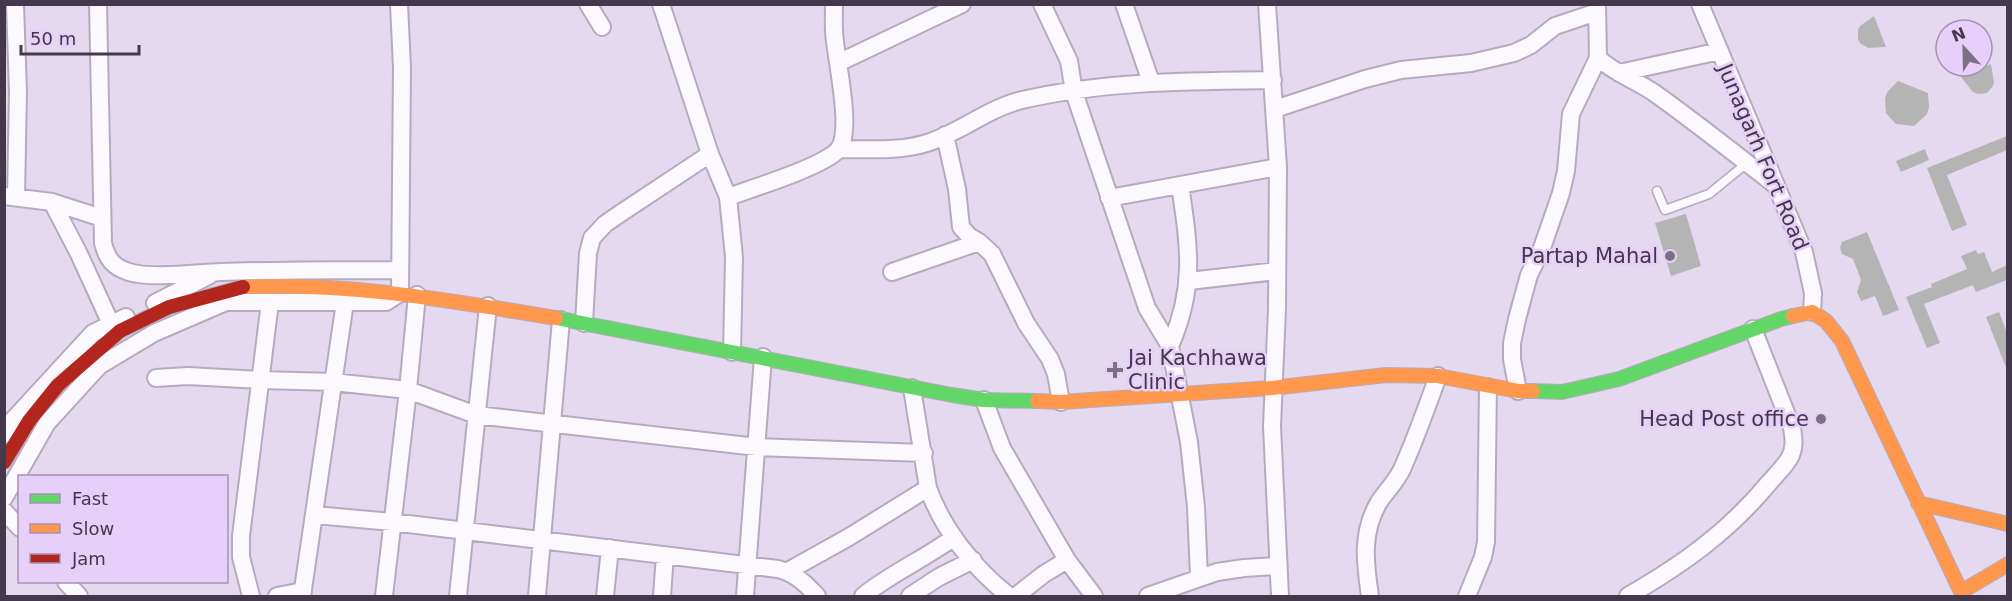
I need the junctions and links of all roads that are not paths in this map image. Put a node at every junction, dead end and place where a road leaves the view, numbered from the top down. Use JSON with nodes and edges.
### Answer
{"nodes":[{"id":1,"x":15,"y":4,"type":"edge"},
{"id":2,"x":98,"y":4,"type":"edge"},
{"id":3,"x":399,"y":4,"type":"edge"},
{"id":4,"x":588,"y":4,"type":"edge"},
{"id":5,"x":661,"y":4,"type":"edge"},
{"id":6,"x":834,"y":4,"type":"edge"},
{"id":7,"x":962,"y":4,"type":"edge"},
{"id":8,"x":1042,"y":4,"type":"edge"},
{"id":9,"x":1124,"y":4,"type":"edge"},
{"id":10,"x":1267,"y":4,"type":"edge"},
{"id":11,"x":1700,"y":4,"type":"edge"},
{"id":12,"x":1597,"y":8,"type":"edge"},
{"id":13,"x":602,"y":27,"type":"dead end"},
{"id":14,"x":1720,"y":51,"type":"junction"},
{"id":15,"x":1598,"y":58,"type":"junction"},
{"id":16,"x":838,"y":63,"type":"junction"},
{"id":17,"x":1619,"y":73,"type":"junction"},
{"id":18,"x":1273,"y":81,"type":"junction"},
{"id":19,"x":1151,"y":82,"type":"junction"},
{"id":20,"x":1074,"y":92,"type":"junction"},
{"id":21,"x":1275,"y":109,"type":"junction"},
{"id":22,"x":945,"y":135,"type":"junction"},
{"id":23,"x":839,"y":149,"type":"junction"},
{"id":24,"x":710,"y":154,"type":"junction"},
{"id":25,"x":1747,"y":163,"type":"junction"},
{"id":26,"x":1278,"y":167,"type":"junction"},
{"id":27,"x":1775,"y":184,"type":"junction"},
{"id":28,"x":1180,"y":185,"type":"junction"},
{"id":29,"x":1658,"y":191,"type":"dead end"},
{"id":30,"x":10,"y":196,"type":"edge"},
{"id":31,"x":728,"y":197,"type":"junction"},
{"id":32,"x":1109,"y":198,"type":"junction"},
{"id":33,"x":52,"y":202,"type":"junction"},
{"id":34,"x":102,"y":218,"type":"junction"},
{"id":35,"x":979,"y":242,"type":"junction"},
{"id":36,"x":400,"y":270,"type":"junction"},
{"id":37,"x":1277,"y":271,"type":"junction"},
{"id":38,"x":216,"y":272,"type":"junction"},
{"id":39,"x":892,"y":272,"type":"dead end"},
{"id":40,"x":1189,"y":280,"type":"junction"},
{"id":41,"x":409,"y":294,"type":"junction"},
{"id":42,"x":270,"y":302,"type":"junction"},
{"id":43,"x":345,"y":302,"type":"junction"},
{"id":44,"x":488,"y":306,"type":"junction"},
{"id":45,"x":1812,"y":312,"type":"junction"},
{"id":46,"x":561,"y":320,"type":"junction"},
{"id":47,"x":111,"y":324,"type":"junction"},
{"id":48,"x":585,"y":324,"type":"junction"},
{"id":49,"x":1753,"y":329,"type":"junction"},
{"id":50,"x":1170,"y":346,"type":"junction"},
{"id":51,"x":732,"y":352,"type":"junction"},
{"id":52,"x":763,"y":357,"type":"junction"},
{"id":53,"x":1438,"y":376,"type":"junction"},
{"id":54,"x":156,"y":378,"type":"dead end"},
{"id":55,"x":261,"y":380,"type":"junction"},
{"id":56,"x":333,"y":382,"type":"junction"},
{"id":57,"x":1488,"y":387,"type":"junction"},
{"id":58,"x":912,"y":388,"type":"junction"},
{"id":59,"x":1272,"y":388,"type":"junction"},
{"id":60,"x":408,"y":390,"type":"junction"},
{"id":61,"x":1518,"y":392,"type":"junction"},
{"id":62,"x":1181,"y":396,"type":"junction"},
{"id":63,"x":984,"y":400,"type":"junction"},
{"id":64,"x":1061,"y":402,"type":"junction"},
{"id":65,"x":476,"y":415,"type":"junction"},
{"id":66,"x":552,"y":423,"type":"junction"},
{"id":67,"x":6,"y":425,"type":"edge"},
{"id":68,"x":757,"y":447,"type":"junction"},
{"id":69,"x":924,"y":453,"type":"junction"},
{"id":70,"x":4,"y":462,"type":"edge"},
{"id":71,"x":928,"y":488,"type":"junction"},
{"id":72,"x":4,"y":498,"type":"edge"},
{"id":73,"x":1918,"y":503,"type":"junction"},
{"id":74,"x":4,"y":511,"type":"edge"},
{"id":75,"x":315,"y":515,"type":"junction"},
{"id":76,"x":392,"y":522,"type":"junction"},
{"id":77,"x":2007,"y":524,"type":"edge"},
{"id":78,"x":18,"y":526,"type":"edge"},
{"id":79,"x":464,"y":532,"type":"junction"},
{"id":80,"x":954,"y":537,"type":"junction"},
{"id":81,"x":543,"y":542,"type":"junction"},
{"id":82,"x":610,"y":549,"type":"junction"},
{"id":83,"x":665,"y":555,"type":"junction"},
{"id":84,"x":973,"y":560,"type":"junction"},
{"id":85,"x":1067,"y":560,"type":"junction"},
{"id":86,"x":2007,"y":564,"type":"edge"},
{"id":87,"x":748,"y":566,"type":"junction"},
{"id":88,"x":1278,"y":566,"type":"junction"},
{"id":89,"x":788,"y":571,"type":"junction"},
{"id":90,"x":1199,"y":577,"type":"junction"},
{"id":91,"x":67,"y":583,"type":"edge"},
{"id":92,"x":303,"y":594,"type":"edge"},
{"id":93,"x":1962,"y":594,"type":"edge"},
{"id":94,"x":1090,"y":595,"type":"edge"},
{"id":95,"x":79,"y":597,"type":"edge"},
{"id":96,"x":251,"y":597,"type":"edge"},
{"id":97,"x":277,"y":597,"type":"edge"},
{"id":98,"x":384,"y":597,"type":"edge"},
{"id":99,"x":458,"y":597,"type":"edge"},
{"id":100,"x":537,"y":597,"type":"edge"},
{"id":101,"x":605,"y":597,"type":"edge"},
{"id":102,"x":662,"y":597,"type":"edge"},
{"id":103,"x":744,"y":597,"type":"edge"},
{"id":104,"x":817,"y":597,"type":"edge"},
{"id":105,"x":862,"y":597,"type":"edge"},
{"id":106,"x":910,"y":597,"type":"edge"},
{"id":107,"x":1009,"y":597,"type":"edge"},
{"id":108,"x":1016,"y":597,"type":"edge"},
{"id":109,"x":1148,"y":597,"type":"edge"},
{"id":110,"x":1280,"y":597,"type":"edge"},
{"id":111,"x":1370,"y":597,"type":"edge"},
{"id":112,"x":1467,"y":597,"type":"edge"},
{"id":113,"x":1628,"y":597,"type":"edge"}],
"edges":[{"from":1,"to":30,"type":"street"},
{"from":2,"to":34,"type":"street"},
{"from":3,"to":36,"type":"street"},
{"from":4,"to":13,"type":"street"},
{"from":5,"to":24,"type":"street"},
{"from":6,"to":16,"type":"street"},
{"from":7,"to":16,"type":"street"},
{"from":8,"to":20,"type":"street"},
{"from":9,"to":19,"type":"street"},
{"from":10,"to":18,"type":"street"},
{"from":11,"to":14,"type":"street","name":"Junagarh Fort Road"},
{"from":12,"to":15,"type":"street"},
{"from":12,"to":21,"type":"street"},
{"from":14,"to":17,"type":"street"},
{"from":14,"to":27,"type":"street","name":"Junagarh Fort Road"},
{"from":15,"to":17,"type":"street"},
{"from":15,"to":61,"type":"street"},
{"from":16,"to":23,"type":"street"},
{"from":17,"to":25,"type":"street"},
{"from":18,"to":19,"type":"street"},
{"from":18,"to":21,"type":"street"},
{"from":19,"to":20,"type":"street"},
{"from":20,"to":22,"type":"street"},
{"from":20,"to":32,"type":"street"},
{"from":21,"to":26,"type":"street"},
{"from":22,"to":23,"type":"street"},
{"from":22,"to":35,"type":"street"},
{"from":23,"to":31,"type":"street"},
{"from":24,"to":31,"type":"street"},
{"from":24,"to":48,"type":"street"},
{"from":25,"to":27,"type":"street"},
{"from":25,"to":29,"type":"lane"},
{"from":26,"to":28,"type":"street"},
{"from":26,"to":37,"type":"street"},
{"from":27,"to":45,"type":"street","name":"Junagarh Fort Road"},
{"from":28,"to":32,"type":"street"},
{"from":28,"to":40,"type":"street"},
{"from":30,"to":33,"type":"street"},
{"from":31,"to":51,"type":"street"},
{"from":32,"to":50,"type":"street"},
{"from":33,"to":34,"type":"street"},
{"from":33,"to":47,"type":"street"},
{"from":34,"to":38,"type":"street"},
{"from":35,"to":39,"type":"street"},
{"from":35,"to":64,"type":"street"},
{"from":36,"to":38,"type":"street"},
{"from":36,"to":41,"type":"street"},
{"from":37,"to":40,"type":"street"},
{"from":37,"to":59,"type":"street"},
{"from":38,"to":47,"type":"street"},
{"from":40,"to":50,"type":"street"},
{"from":41,"to":43,"type":"street"},
{"from":41,"to":44,"type":"street"},
{"from":41,"to":60,"type":"street"},
{"from":41,"to":70,"type":"street"},
{"from":42,"to":43,"type":"street"},
{"from":42,"to":55,"type":"street"},
{"from":42,"to":72,"type":"street"},
{"from":43,"to":56,"type":"street"},
{"from":44,"to":46,"type":"street"},
{"from":44,"to":65,"type":"street"},
{"from":45,"to":49,"type":"street"},
{"from":45,"to":73,"type":"street"},
{"from":46,"to":48,"type":"street"},
{"from":46,"to":66,"type":"street"},
{"from":47,"to":67,"type":"street"},
{"from":48,"to":51,"type":"street"},
{"from":49,"to":61,"type":"street"},
{"from":49,"to":113,"type":"street"},
{"from":50,"to":62,"type":"street"},
{"from":51,"to":52,"type":"street"},
{"from":52,"to":58,"type":"street"},
{"from":52,"to":68,"type":"street"},
{"from":53,"to":57,"type":"street"},
{"from":53,"to":59,"type":"street"},
{"from":53,"to":111,"type":"street"},
{"from":54,"to":55,"type":"street"},
{"from":55,"to":56,"type":"street"},
{"from":55,"to":96,"type":"street"},
{"from":56,"to":60,"type":"street"},
{"from":56,"to":75,"type":"street"},
{"from":57,"to":61,"type":"street"},
{"from":57,"to":112,"type":"street"},
{"from":58,"to":63,"type":"street"},
{"from":58,"to":69,"type":"street"},
{"from":59,"to":62,"type":"street"},
{"from":59,"to":88,"type":"street"},
{"from":60,"to":65,"type":"street"},
{"from":60,"to":76,"type":"street"},
{"from":62,"to":64,"type":"street"},
{"from":62,"to":90,"type":"street"},
{"from":63,"to":64,"type":"street"},
{"from":63,"to":85,"type":"street"},
{"from":65,"to":66,"type":"street"},
{"from":65,"to":79,"type":"street"},
{"from":66,"to":68,"type":"street"},
{"from":66,"to":81,"type":"street"},
{"from":68,"to":69,"type":"street"},
{"from":68,"to":87,"type":"street"},
{"from":69,"to":71,"type":"street"},
{"from":71,"to":80,"type":"street"},
{"from":71,"to":89,"type":"street"},
{"from":73,"to":77,"type":"street"},
{"from":73,"to":93,"type":"street"},
{"from":74,"to":78,"type":"street"},
{"from":75,"to":76,"type":"street"},
{"from":75,"to":92,"type":"street"},
{"from":76,"to":79,"type":"street"},
{"from":76,"to":98,"type":"street"},
{"from":79,"to":81,"type":"street"},
{"from":79,"to":99,"type":"street"},
{"from":80,"to":84,"type":"street"},
{"from":80,"to":105,"type":"street"},
{"from":81,"to":82,"type":"street"},
{"from":81,"to":100,"type":"street"},
{"from":82,"to":83,"type":"street"},
{"from":82,"to":101,"type":"street"},
{"from":83,"to":87,"type":"street"},
{"from":83,"to":102,"type":"street"},
{"from":84,"to":106,"type":"street"},
{"from":84,"to":107,"type":"street"},
{"from":85,"to":94,"type":"street"},
{"from":85,"to":108,"type":"street"},
{"from":86,"to":93,"type":"street"},
{"from":87,"to":89,"type":"street"},
{"from":87,"to":103,"type":"street"},
{"from":88,"to":90,"type":"street"},
{"from":88,"to":110,"type":"street"},
{"from":89,"to":104,"type":"street"},
{"from":90,"to":109,"type":"street"},
{"from":91,"to":95,"type":"street"},
{"from":92,"to":97,"type":"street"}]}
